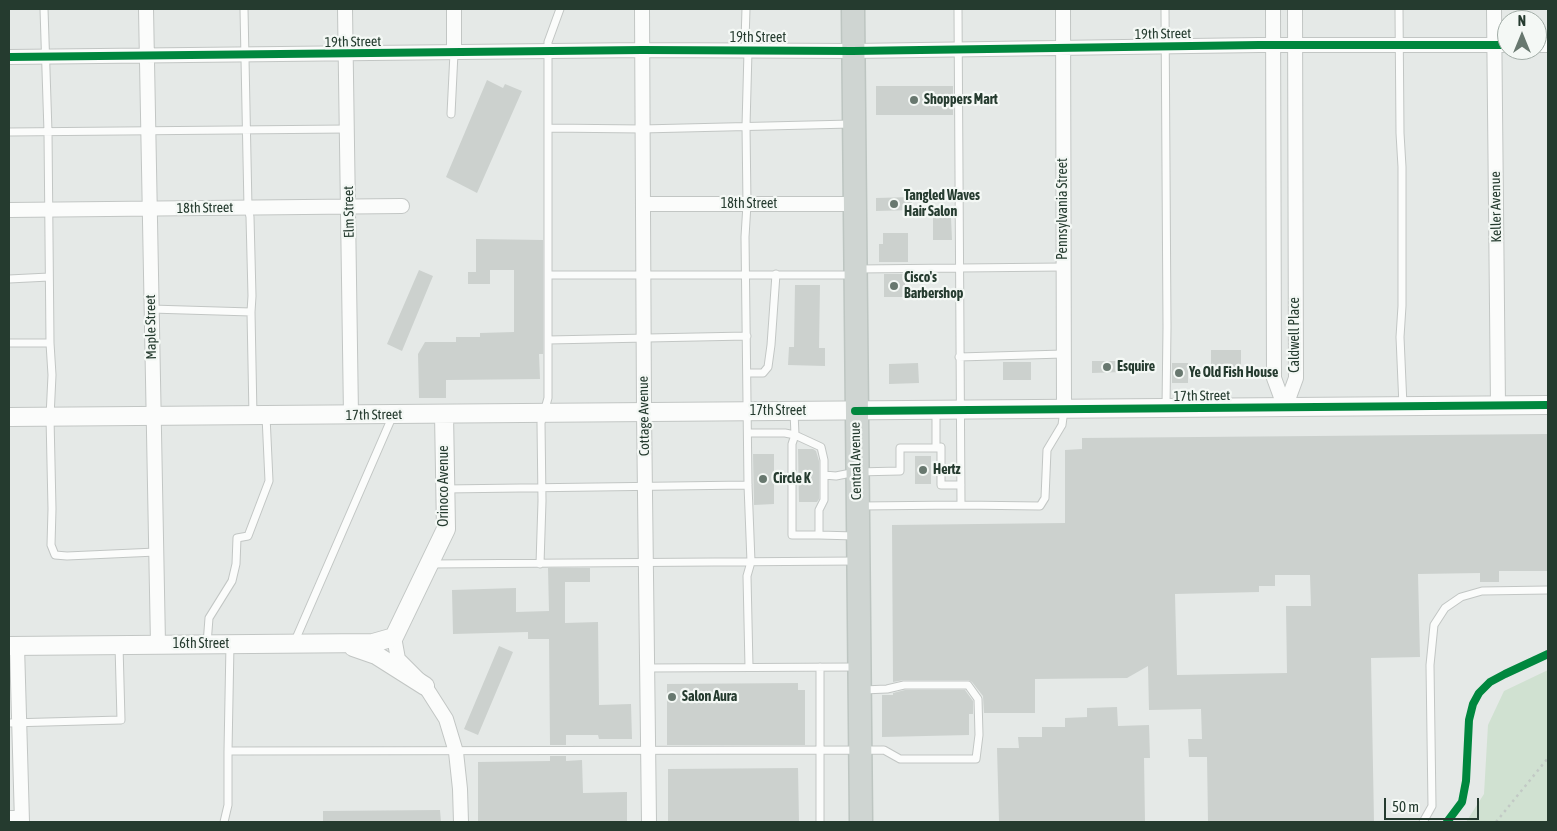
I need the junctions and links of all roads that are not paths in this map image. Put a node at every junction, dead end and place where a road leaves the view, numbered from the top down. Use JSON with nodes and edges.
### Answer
{"nodes":[{"id":1,"x":44,"y":9,"type":"edge"},
{"id":2,"x":146,"y":9,"type":"edge"},
{"id":3,"x":244,"y":9,"type":"edge"},
{"id":4,"x":345,"y":9,"type":"edge"},
{"id":5,"x":454,"y":9,"type":"edge"},
{"id":6,"x":560,"y":9,"type":"edge"},
{"id":7,"x":642,"y":9,"type":"edge"},
{"id":8,"x":746,"y":9,"type":"edge"},
{"id":9,"x":853,"y":9,"type":"edge"},
{"id":10,"x":958,"y":9,"type":"edge"},
{"id":11,"x":1063,"y":9,"type":"edge"},
{"id":12,"x":1165,"y":9,"type":"edge"},
{"id":13,"x":1273,"y":9,"type":"edge"},
{"id":14,"x":1295,"y":9,"type":"edge"},
{"id":15,"x":1399,"y":9,"type":"edge"},
{"id":16,"x":1494,"y":9,"type":"edge"},
{"id":17,"x":1497,"y":27,"type":"edge"},
{"id":18,"x":1273,"y":45,"type":"junction"},
{"id":19,"x":1295,"y":45,"type":"junction"},
{"id":20,"x":1399,"y":45,"type":"junction"},
{"id":21,"x":1497,"y":45,"type":"edge"},
{"id":22,"x":1164,"y":46,"type":"junction"},
{"id":23,"x":1063,"y":48,"type":"junction"},
{"id":24,"x":642,"y":50,"type":"junction"},
{"id":25,"x":748,"y":50,"type":"junction"},
{"id":26,"x":958,"y":50,"type":"junction"},
{"id":27,"x":853,"y":51,"type":"junction"},
{"id":28,"x":549,"y":52,"type":"junction"},
{"id":29,"x":454,"y":53,"type":"junction"},
{"id":30,"x":346,"y":54,"type":"junction"},
{"id":31,"x":246,"y":55,"type":"junction"},
{"id":32,"x":147,"y":56,"type":"junction"},
{"id":33,"x":9,"y":57,"type":"edge"},
{"id":34,"x":46,"y":57,"type":"junction"},
{"id":35,"x":1500,"y":60,"type":"edge"},
{"id":36,"x":451,"y":114,"type":"dead end"},
{"id":37,"x":854,"y":124,"type":"junction"},
{"id":38,"x":746,"y":126,"type":"junction"},
{"id":39,"x":549,"y":128,"type":"junction"},
{"id":40,"x":642,"y":129,"type":"junction"},
{"id":41,"x":247,"y":130,"type":"junction"},
{"id":42,"x":347,"y":130,"type":"junction"},
{"id":43,"x":148,"y":131,"type":"junction"},
{"id":44,"x":9,"y":132,"type":"edge"},
{"id":45,"x":48,"y":132,"type":"junction"},
{"id":46,"x":643,"y":204,"type":"junction"},
{"id":47,"x":747,"y":204,"type":"junction"},
{"id":48,"x":854,"y":204,"type":"junction"},
{"id":49,"x":349,"y":206,"type":"junction"},
{"id":50,"x":402,"y":206,"type":"dead end"},
{"id":51,"x":248,"y":208,"type":"junction"},
{"id":52,"x":150,"y":209,"type":"junction"},
{"id":53,"x":9,"y":210,"type":"edge"},
{"id":54,"x":48,"y":210,"type":"junction"},
{"id":55,"x":1063,"y":267,"type":"junction"},
{"id":56,"x":959,"y":269,"type":"junction"},
{"id":57,"x":854,"y":272,"type":"junction"},
{"id":58,"x":747,"y":274,"type":"junction"},
{"id":59,"x":776,"y":274,"type":"junction"},
{"id":60,"x":549,"y":275,"type":"junction"},
{"id":61,"x":644,"y":275,"type":"junction"},
{"id":62,"x":49,"y":277,"type":"junction"},
{"id":63,"x":9,"y":279,"type":"edge"},
{"id":64,"x":151,"y":309,"type":"junction"},
{"id":65,"x":251,"y":312,"type":"junction"},
{"id":66,"x":747,"y":336,"type":"junction"},
{"id":67,"x":644,"y":337,"type":"junction"},
{"id":68,"x":548,"y":340,"type":"junction"},
{"id":69,"x":50,"y":342,"type":"junction"},
{"id":70,"x":9,"y":343,"type":"edge"},
{"id":71,"x":1064,"y":354,"type":"junction"},
{"id":72,"x":960,"y":357,"type":"junction"},
{"id":73,"x":748,"y":373,"type":"junction"},
{"id":74,"x":1498,"y":406,"type":"junction"},
{"id":75,"x":1548,"y":406,"type":"edge"},
{"id":76,"x":1403,"y":407,"type":"junction"},
{"id":77,"x":1285,"y":408,"type":"junction"},
{"id":78,"x":1166,"y":409,"type":"junction"},
{"id":79,"x":1064,"y":410,"type":"junction"},
{"id":80,"x":794,"y":411,"type":"junction"},
{"id":81,"x":856,"y":411,"type":"junction"},
{"id":82,"x":936,"y":411,"type":"junction"},
{"id":83,"x":960,"y":411,"type":"junction"},
{"id":84,"x":644,"y":412,"type":"junction"},
{"id":85,"x":748,"y":412,"type":"junction"},
{"id":86,"x":544,"y":413,"type":"junction"},
{"id":87,"x":394,"y":414,"type":"junction"},
{"id":88,"x":444,"y":414,"type":"junction"},
{"id":89,"x":352,"y":415,"type":"junction"},
{"id":90,"x":153,"y":416,"type":"junction"},
{"id":91,"x":260,"y":416,"type":"junction"},
{"id":92,"x":9,"y":417,"type":"edge"},
{"id":93,"x":50,"y":417,"type":"junction"},
{"id":94,"x":748,"y":433,"type":"junction"},
{"id":95,"x":795,"y":435,"type":"junction"},
{"id":96,"x":936,"y":448,"type":"junction"},
{"id":97,"x":856,"y":472,"type":"junction"},
{"id":98,"x":824,"y":475,"type":"junction"},
{"id":99,"x":748,"y":485,"type":"junction"},
{"id":100,"x":961,"y":485,"type":"junction"},
{"id":101,"x":645,"y":487,"type":"junction"},
{"id":102,"x":445,"y":488,"type":"junction"},
{"id":103,"x":542,"y":488,"type":"junction"},
{"id":104,"x":961,"y":505,"type":"junction"},
{"id":105,"x":857,"y":506,"type":"junction"},
{"id":106,"x":819,"y":535,"type":"junction"},
{"id":107,"x":857,"y":536,"type":"junction"},
{"id":108,"x":156,"y":552,"type":"junction"},
{"id":109,"x":857,"y":561,"type":"junction"},
{"id":110,"x":751,"y":562,"type":"junction"},
{"id":111,"x":646,"y":563,"type":"junction"},
{"id":112,"x":430,"y":564,"type":"junction"},
{"id":113,"x":540,"y":564,"type":"junction"},
{"id":114,"x":1548,"y":590,"type":"edge"},
{"id":115,"x":394,"y":638,"type":"junction"},
{"id":116,"x":294,"y":643,"type":"junction"},
{"id":117,"x":343,"y":643,"type":"junction"},
{"id":118,"x":158,"y":644,"type":"junction"},
{"id":119,"x":207,"y":644,"type":"junction"},
{"id":120,"x":230,"y":644,"type":"junction"},
{"id":121,"x":118,"y":645,"type":"junction"},
{"id":122,"x":13,"y":646,"type":"edge"},
{"id":123,"x":859,"y":666,"type":"junction"},
{"id":124,"x":749,"y":667,"type":"junction"},
{"id":125,"x":820,"y":667,"type":"junction"},
{"id":126,"x":647,"y":668,"type":"junction"},
{"id":127,"x":425,"y":686,"type":"junction"},
{"id":128,"x":859,"y":690,"type":"junction"},
{"id":129,"x":14,"y":723,"type":"edge"},
{"id":130,"x":648,"y":750,"type":"junction"},
{"id":131,"x":820,"y":750,"type":"junction"},
{"id":132,"x":860,"y":750,"type":"junction"},
{"id":133,"x":228,"y":751,"type":"junction"},
{"id":134,"x":456,"y":752,"type":"junction"},
{"id":135,"x":17,"y":819,"type":"edge"},
{"id":136,"x":224,"y":822,"type":"edge"},
{"id":137,"x":461,"y":822,"type":"edge"},
{"id":138,"x":649,"y":822,"type":"edge"},
{"id":139,"x":820,"y":822,"type":"edge"},
{"id":140,"x":860,"y":822,"type":"edge"},
{"id":141,"x":1423,"y":822,"type":"edge"}],
"edges":[{"from":1,"to":34,"type":"lane"},
{"from":2,"to":32,"type":"street","name":"Maple Street"},
{"from":3,"to":31,"type":"lane"},
{"from":4,"to":30,"type":"street","name":"Elm Street"},
{"from":5,"to":29,"type":"street"},
{"from":6,"to":28,"type":"lane"},
{"from":7,"to":24,"type":"street","name":"Cottage Avenue"},
{"from":8,"to":25,"type":"lane"},
{"from":9,"to":27,"type":"main road","name":"Central Avenue"},
{"from":10,"to":26,"type":"lane"},
{"from":11,"to":23,"type":"street","name":"Pennsylvania Street"},
{"from":12,"to":22,"type":"lane"},
{"from":13,"to":18,"type":"street","name":"Caldwell Place"},
{"from":14,"to":19,"type":"street","name":"Caldwell Place"},
{"from":15,"to":20,"type":"lane"},
{"from":16,"to":17,"type":"street","name":"Keller Avenue"},
{"from":18,"to":19,"type":"street","name":"19th Street"},
{"from":18,"to":22,"type":"street","name":"19th Street"},
{"from":18,"to":77,"type":"street","name":"Caldwell Place"},
{"from":19,"to":20,"type":"street","name":"19th Street"},
{"from":19,"to":77,"type":"street","name":"Caldwell Place"},
{"from":20,"to":21,"type":"street","name":"19th Street"},
{"from":20,"to":76,"type":"lane"},
{"from":22,"to":23,"type":"street","name":"19th Street"},
{"from":22,"to":78,"type":"lane"},
{"from":23,"to":26,"type":"street","name":"19th Street"},
{"from":23,"to":55,"type":"street","name":"Pennsylvania Street"},
{"from":24,"to":25,"type":"street","name":"19th Street"},
{"from":24,"to":28,"type":"street","name":"19th Street"},
{"from":24,"to":40,"type":"street","name":"Cottage Avenue"},
{"from":25,"to":27,"type":"street","name":"19th Street"},
{"from":25,"to":38,"type":"lane"},
{"from":26,"to":27,"type":"street","name":"19th Street"},
{"from":26,"to":56,"type":"lane"},
{"from":27,"to":37,"type":"main road","name":"Central Avenue"},
{"from":28,"to":29,"type":"street","name":"19th Street"},
{"from":28,"to":39,"type":"lane"},
{"from":29,"to":30,"type":"street","name":"19th Street"},
{"from":29,"to":36,"type":"lane"},
{"from":30,"to":31,"type":"street","name":"19th Street"},
{"from":30,"to":42,"type":"street","name":"Elm Street"},
{"from":31,"to":32,"type":"street","name":"19th Street"},
{"from":31,"to":41,"type":"lane"},
{"from":32,"to":34,"type":"street","name":"19th Street"},
{"from":32,"to":43,"type":"street","name":"Maple Street"},
{"from":33,"to":34,"type":"street","name":"19th Street"},
{"from":34,"to":45,"type":"lane"},
{"from":35,"to":74,"type":"street","name":"Keller Avenue"},
{"from":37,"to":38,"type":"lane"},
{"from":37,"to":48,"type":"main road","name":"Central Avenue"},
{"from":38,"to":40,"type":"lane"},
{"from":38,"to":47,"type":"lane"},
{"from":39,"to":40,"type":"lane"},
{"from":39,"to":60,"type":"lane"},
{"from":40,"to":46,"type":"street","name":"Cottage Avenue"},
{"from":41,"to":42,"type":"lane"},
{"from":41,"to":43,"type":"lane"},
{"from":41,"to":51,"type":"lane"},
{"from":42,"to":49,"type":"street","name":"Elm Street"},
{"from":43,"to":45,"type":"lane"},
{"from":43,"to":52,"type":"street","name":"Maple Street"},
{"from":44,"to":45,"type":"lane"},
{"from":45,"to":54,"type":"lane"},
{"from":46,"to":47,"type":"street","name":"18th Street"},
{"from":46,"to":61,"type":"street","name":"Cottage Avenue"},
{"from":47,"to":48,"type":"street","name":"18th Street"},
{"from":47,"to":58,"type":"lane"},
{"from":48,"to":57,"type":"main road","name":"Central Avenue"},
{"from":49,"to":50,"type":"street","name":"18th Street"},
{"from":49,"to":51,"type":"street","name":"18th Street"},
{"from":49,"to":89,"type":"street","name":"Elm Street"},
{"from":51,"to":52,"type":"street","name":"18th Street"},
{"from":51,"to":65,"type":"lane"},
{"from":52,"to":54,"type":"street","name":"18th Street"},
{"from":52,"to":64,"type":"street","name":"Maple Street"},
{"from":53,"to":54,"type":"street","name":"18th Street"},
{"from":54,"to":62,"type":"lane"},
{"from":55,"to":56,"type":"lane"},
{"from":55,"to":71,"type":"street","name":"Pennsylvania Street"},
{"from":56,"to":57,"type":"lane"},
{"from":56,"to":72,"type":"lane"},
{"from":57,"to":59,"type":"lane"},
{"from":57,"to":81,"type":"main road","name":"Central Avenue"},
{"from":58,"to":59,"type":"lane"},
{"from":58,"to":61,"type":"lane"},
{"from":58,"to":66,"type":"lane"},
{"from":59,"to":73,"type":"lane"},
{"from":60,"to":61,"type":"lane"},
{"from":60,"to":68,"type":"lane"},
{"from":61,"to":67,"type":"street","name":"Cottage Avenue"},
{"from":62,"to":63,"type":"lane"},
{"from":62,"to":69,"type":"lane"},
{"from":64,"to":65,"type":"lane"},
{"from":64,"to":90,"type":"street","name":"Maple Street"},
{"from":65,"to":91,"type":"lane"},
{"from":66,"to":67,"type":"lane"},
{"from":66,"to":73,"type":"lane"},
{"from":67,"to":68,"type":"lane"},
{"from":67,"to":84,"type":"street","name":"Cottage Avenue"},
{"from":68,"to":86,"type":"lane"},
{"from":69,"to":70,"type":"lane"},
{"from":69,"to":93,"type":"lane"},
{"from":71,"to":72,"type":"lane"},
{"from":71,"to":79,"type":"street","name":"Pennsylvania Street"},
{"from":72,"to":83,"type":"lane"},
{"from":73,"to":85,"type":"lane"},
{"from":74,"to":75,"type":"street","name":"17th Street"},
{"from":74,"to":76,"type":"street","name":"17th Street"},
{"from":76,"to":77,"type":"street","name":"17th Street"},
{"from":77,"to":78,"type":"street","name":"17th Street"},
{"from":78,"to":79,"type":"street","name":"17th Street"},
{"from":79,"to":83,"type":"street","name":"17th Street"},
{"from":79,"to":104,"type":"lane"},
{"from":80,"to":81,"type":"street","name":"17th Street"},
{"from":80,"to":85,"type":"street","name":"17th Street"},
{"from":80,"to":95,"type":"lane"},
{"from":81,"to":82,"type":"street","name":"17th Street"},
{"from":81,"to":97,"type":"main road","name":"Central Avenue"},
{"from":82,"to":83,"type":"street","name":"17th Street"},
{"from":82,"to":96,"type":"lane"},
{"from":83,"to":100,"type":"lane"},
{"from":84,"to":85,"type":"street","name":"17th Street"},
{"from":84,"to":86,"type":"street","name":"17th Street"},
{"from":84,"to":101,"type":"street","name":"Cottage Avenue"},
{"from":85,"to":94,"type":"lane"},
{"from":86,"to":88,"type":"street","name":"17th Street"},
{"from":86,"to":103,"type":"lane"},
{"from":87,"to":88,"type":"street","name":"17th Street"},
{"from":87,"to":89,"type":"street","name":"17th Street"},
{"from":87,"to":116,"type":"lane"},
{"from":88,"to":102,"type":"street","name":"Orinoco Avenue"},
{"from":89,"to":91,"type":"street","name":"17th Street"},
{"from":90,"to":91,"type":"street","name":"17th Street"},
{"from":90,"to":93,"type":"street","name":"17th Street"},
{"from":90,"to":108,"type":"street","name":"Maple Street"},
{"from":91,"to":119,"type":"lane"},
{"from":92,"to":93,"type":"street","name":"17th Street"},
{"from":93,"to":108,"type":"lane"},
{"from":94,"to":95,"type":"lane"},
{"from":94,"to":99,"type":"lane"},
{"from":95,"to":98,"type":"lane"},
{"from":95,"to":106,"type":"lane"},
{"from":96,"to":97,"type":"lane"},
{"from":96,"to":100,"type":"lane"},
{"from":97,"to":98,"type":"lane"},
{"from":97,"to":105,"type":"main road","name":"Central Avenue"},
{"from":98,"to":106,"type":"lane"},
{"from":99,"to":101,"type":"lane"},
{"from":99,"to":110,"type":"lane"},
{"from":100,"to":104,"type":"lane"},
{"from":101,"to":103,"type":"lane"},
{"from":101,"to":111,"type":"street","name":"Cottage Avenue"},
{"from":102,"to":103,"type":"lane"},
{"from":102,"to":112,"type":"street","name":"Orinoco Avenue"},
{"from":103,"to":113,"type":"lane"},
{"from":104,"to":105,"type":"lane"},
{"from":105,"to":107,"type":"main road","name":"Central Avenue"},
{"from":106,"to":107,"type":"lane"},
{"from":107,"to":109,"type":"main road","name":"Central Avenue"},
{"from":108,"to":118,"type":"street","name":"Maple Street"},
{"from":109,"to":110,"type":"lane"},
{"from":109,"to":123,"type":"main road","name":"Central Avenue"},
{"from":110,"to":111,"type":"lane"},
{"from":110,"to":124,"type":"lane"},
{"from":111,"to":113,"type":"lane"},
{"from":111,"to":126,"type":"street","name":"Cottage Avenue"},
{"from":112,"to":113,"type":"lane"},
{"from":112,"to":115,"type":"street","name":"Orinoco Avenue"},
{"from":114,"to":141,"type":"lane"},
{"from":115,"to":117,"type":"street","name":"16th Street"},
{"from":115,"to":127,"type":"street"},
{"from":116,"to":117,"type":"street","name":"16th Street"},
{"from":116,"to":120,"type":"street","name":"16th Street"},
{"from":117,"to":127,"type":"street"},
{"from":118,"to":119,"type":"street","name":"16th Street"},
{"from":118,"to":121,"type":"street","name":"16th Street"},
{"from":119,"to":120,"type":"street","name":"16th Street"},
{"from":120,"to":133,"type":"lane"},
{"from":121,"to":122,"type":"street","name":"16th Street"},
{"from":121,"to":129,"type":"lane"},
{"from":122,"to":129,"type":"street"},
{"from":123,"to":125,"type":"lane"},
{"from":123,"to":128,"type":"main road","name":"Central Avenue"},
{"from":124,"to":125,"type":"lane"},
{"from":124,"to":126,"type":"lane"},
{"from":125,"to":131,"type":"lane"},
{"from":126,"to":130,"type":"street","name":"Cottage Avenue"},
{"from":127,"to":134,"type":"street"},
{"from":128,"to":132,"type":"main road","name":"Central Avenue"},
{"from":128,"to":132,"type":"lane"},
{"from":129,"to":135,"type":"street"},
{"from":130,"to":131,"type":"lane"},
{"from":130,"to":134,"type":"lane"},
{"from":130,"to":138,"type":"street","name":"Cottage Avenue"},
{"from":131,"to":132,"type":"lane"},
{"from":131,"to":139,"type":"lane"},
{"from":132,"to":140,"type":"main road","name":"Central Avenue"},
{"from":133,"to":134,"type":"lane"},
{"from":133,"to":136,"type":"lane"},
{"from":134,"to":137,"type":"street"}]}
